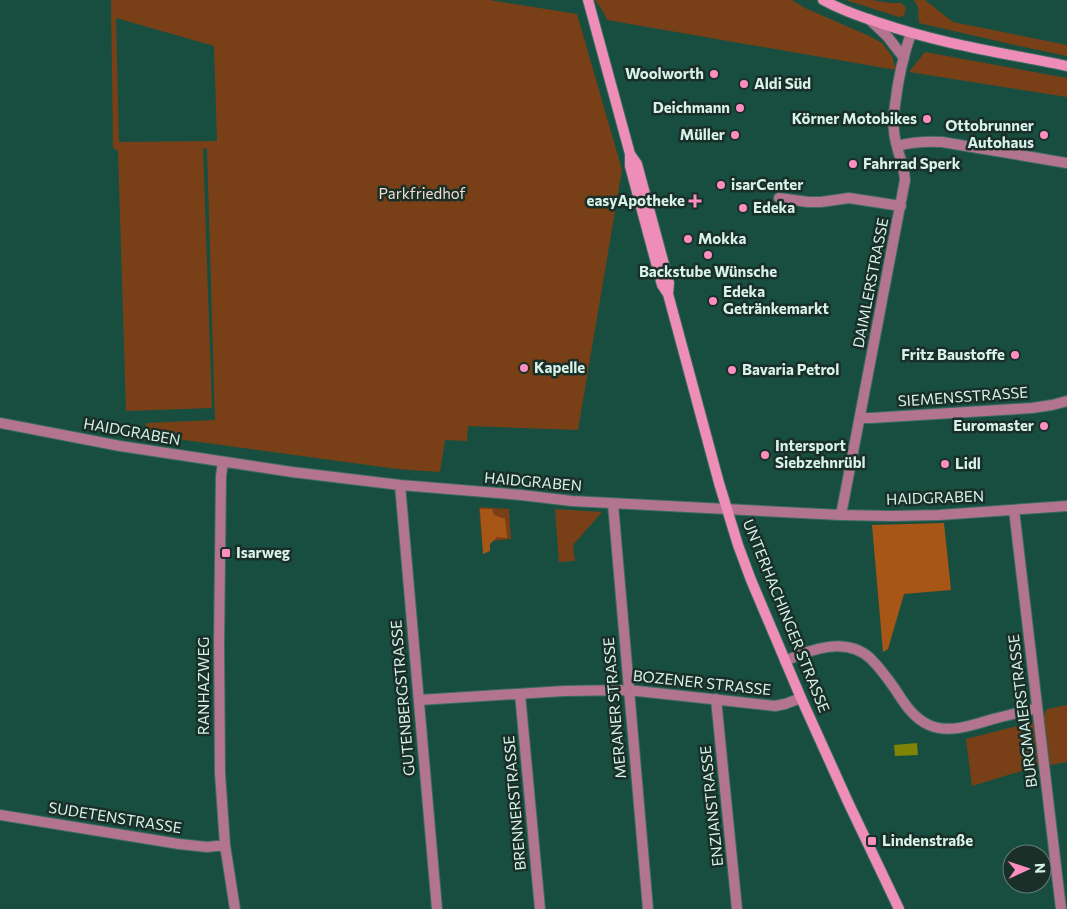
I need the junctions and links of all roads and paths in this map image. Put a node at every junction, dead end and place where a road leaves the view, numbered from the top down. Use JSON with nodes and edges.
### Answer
{"nodes":[{"id":1,"x":588,"y":0,"type":"edge"},
{"id":2,"x":823,"y":0,"type":"edge"},
{"id":3,"x":869,"y":19,"type":"junction"},
{"id":4,"x":911,"y":33,"type":"junction"},
{"id":5,"x":904,"y":58,"type":"junction"},
{"id":6,"x":1067,"y":66,"type":"edge"},
{"id":7,"x":897,"y":146,"type":"junction"},
{"id":8,"x":1067,"y":162,"type":"edge"},
{"id":9,"x":779,"y":198,"type":"dead end"},
{"id":10,"x":901,"y":206,"type":"junction"},
{"id":11,"x":1067,"y":401,"type":"edge"},
{"id":12,"x":860,"y":418,"type":"junction"},
{"id":13,"x":0,"y":423,"type":"edge"},
{"id":14,"x":223,"y":462,"type":"junction"},
{"id":15,"x":400,"y":485,"type":"junction"},
{"id":16,"x":613,"y":504,"type":"junction"},
{"id":17,"x":1067,"y":506,"type":"edge"},
{"id":18,"x":727,"y":509,"type":"junction"},
{"id":19,"x":1014,"y":510,"type":"junction"},
{"id":20,"x":841,"y":515,"type":"junction"},
{"id":21,"x":785,"y":661,"type":"junction"},
{"id":22,"x":628,"y":690,"type":"junction"},
{"id":23,"x":520,"y":694,"type":"junction"},
{"id":24,"x":801,"y":698,"type":"junction"},
{"id":25,"x":716,"y":699,"type":"junction"},
{"id":26,"x":419,"y":700,"type":"junction"},
{"id":27,"x":1037,"y":708,"type":"junction"},
{"id":28,"x":0,"y":816,"type":"edge"},
{"id":29,"x":225,"y":845,"type":"junction"},
{"id":30,"x":234,"y":909,"type":"edge"},
{"id":31,"x":437,"y":909,"type":"edge"},
{"id":32,"x":540,"y":909,"type":"edge"},
{"id":33,"x":648,"y":909,"type":"edge"},
{"id":34,"x":737,"y":909,"type":"edge"},
{"id":35,"x":899,"y":909,"type":"edge"},
{"id":36,"x":1062,"y":909,"type":"edge"}],
"edges":[{"from":1,"to":18,"type":"main road","name":"UNTERHACHINGER STRASSE"},
{"from":2,"to":3,"type":"main road"},
{"from":3,"to":4,"type":"main road"},
{"from":3,"to":5,"type":"street"},
{"from":4,"to":5,"type":"street","name":"DAIMLERSTRASSE"},
{"from":4,"to":6,"type":"main road"},
{"from":5,"to":7,"type":"street","name":"DAIMLERSTRASSE"},
{"from":7,"to":8,"type":"street"},
{"from":7,"to":10,"type":"street","name":"DAIMLERSTRASSE"},
{"from":9,"to":10,"type":"street"},
{"from":10,"to":12,"type":"street","name":"DAIMLERSTRASSE"},
{"from":11,"to":12,"type":"street","name":"SIEMENSSTRASSE"},
{"from":12,"to":20,"type":"street","name":"DAIMLERSTRASSE"},
{"from":13,"to":14,"type":"street","name":"HAIDGRABEN"},
{"from":14,"to":15,"type":"street","name":"HAIDGRABEN"},
{"from":14,"to":29,"type":"street","name":"RANHAZWEG"},
{"from":15,"to":16,"type":"street","name":"HAIDGRABEN"},
{"from":15,"to":26,"type":"street","name":"GUTENBERGSTRASSE"},
{"from":16,"to":18,"type":"street","name":"HAIDGRABEN"},
{"from":16,"to":22,"type":"street","name":"MERANER STRASSE"},
{"from":17,"to":19,"type":"street","name":"HAIDGRABEN"},
{"from":18,"to":20,"type":"street","name":"HAIDGRABEN"},
{"from":18,"to":21,"type":"main road","name":"UNTERHACHINGER STRASSE"},
{"from":19,"to":20,"type":"street","name":"HAIDGRABEN"},
{"from":19,"to":27,"type":"street","name":"BURGMAIERSTRASSE"},
{"from":21,"to":24,"type":"main road","name":"UNTERHACHINGER STRASSE"},
{"from":21,"to":27,"type":"street"},
{"from":22,"to":23,"type":"street","name":"BOZENER STRASSE"},
{"from":22,"to":25,"type":"street","name":"BOZENER STRASSE"},
{"from":22,"to":33,"type":"street","name":"MERANER STRASSE"},
{"from":23,"to":26,"type":"street","name":"BOZENER STRASSE"},
{"from":23,"to":32,"type":"street","name":"BRENNERSTRASSE"},
{"from":24,"to":25,"type":"street","name":"BOZENER STRASSE"},
{"from":24,"to":35,"type":"main road","name":"UNTERHACHINGER STRASSE"},
{"from":25,"to":34,"type":"street","name":"ENZIANSTRASSE"},
{"from":26,"to":31,"type":"street","name":"GUTENBERGSTRASSE"},
{"from":27,"to":36,"type":"street","name":"BURGMAIERSTRASSE"},
{"from":28,"to":29,"type":"street","name":"SUDETENSTRASSE"},
{"from":29,"to":30,"type":"street","name":"RANHAZWEG"}]}
